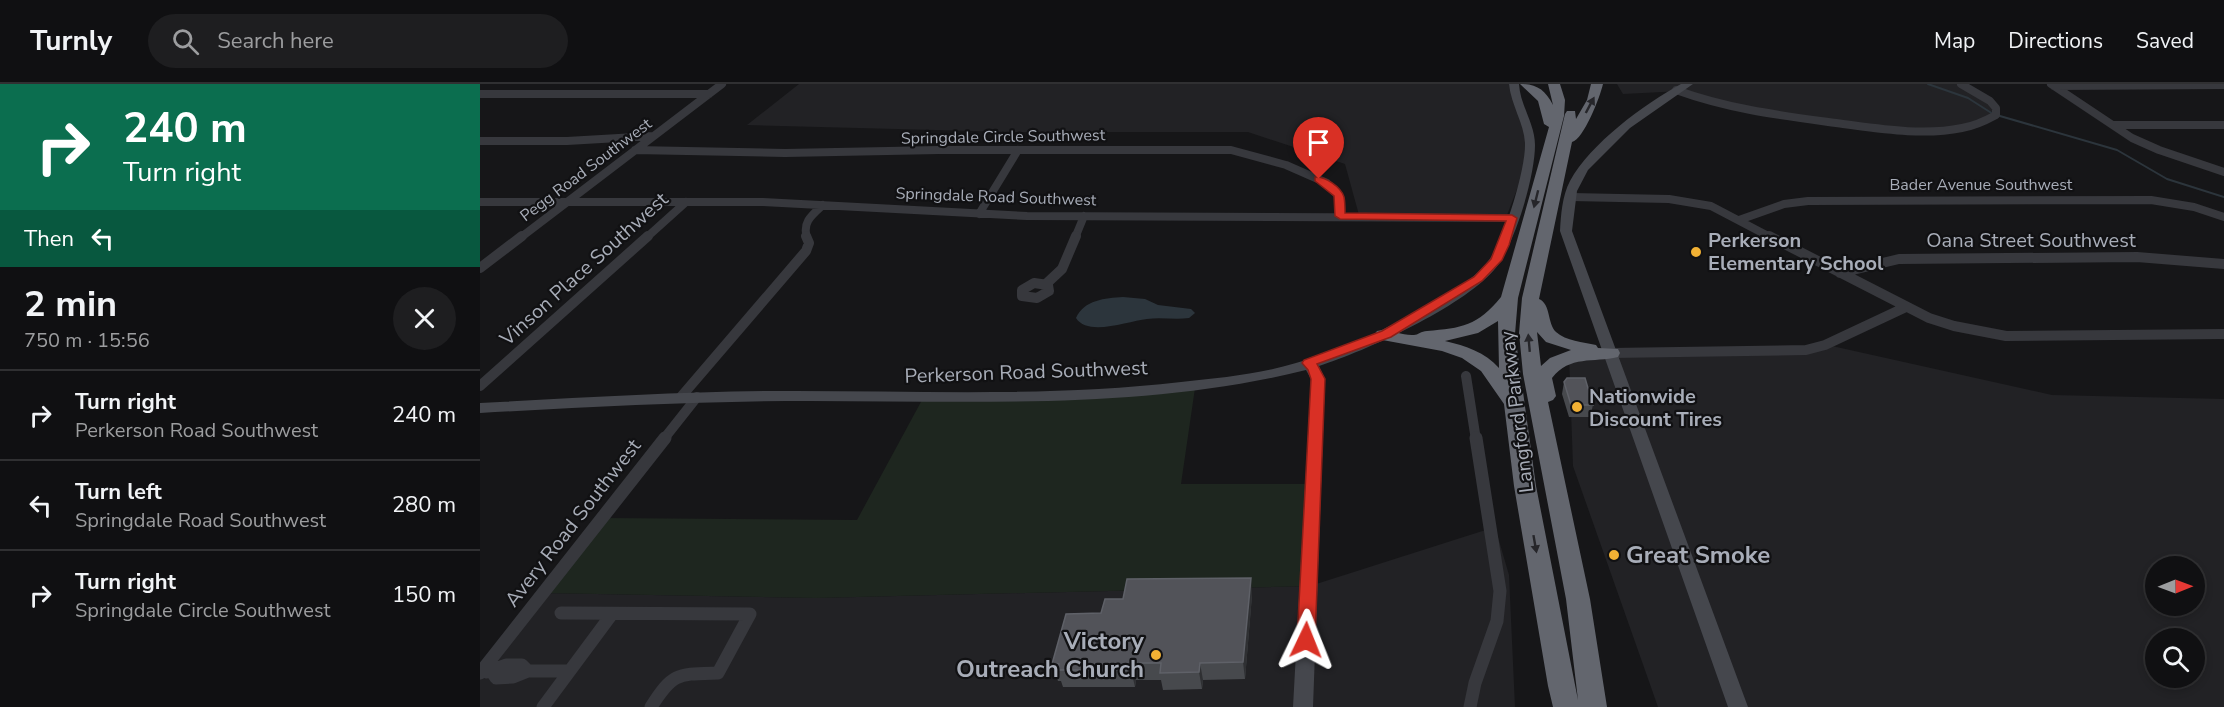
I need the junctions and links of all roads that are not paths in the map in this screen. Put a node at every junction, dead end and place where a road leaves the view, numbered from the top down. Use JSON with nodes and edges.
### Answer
{"nodes":[{"id":1,"x":722,"y":84,"type":"edge"},
{"id":2,"x":1554,"y":84,"type":"edge"},
{"id":3,"x":1568,"y":84,"type":"edge"},
{"id":4,"x":1597,"y":84,"type":"edge"},
{"id":5,"x":1688,"y":84,"type":"edge"},
{"id":6,"x":1961,"y":84,"type":"edge"},
{"id":7,"x":2052,"y":85,"type":"edge"},
{"id":8,"x":2224,"y":85,"type":"edge"},
{"id":9,"x":1512,"y":86,"type":"edge"},
{"id":10,"x":1530,"y":86,"type":"edge"},
{"id":11,"x":1676,"y":90,"type":"junction"},
{"id":12,"x":480,"y":94,"type":"edge"},
{"id":13,"x":709,"y":94,"type":"junction"},
{"id":14,"x":2112,"y":125,"type":"junction"},
{"id":15,"x":2224,"y":125,"type":"edge"},
{"id":16,"x":653,"y":136,"type":"junction"},
{"id":17,"x":480,"y":141,"type":"edge"},
{"id":18,"x":1551,"y":142,"type":"junction"},
{"id":19,"x":635,"y":150,"type":"junction"},
{"id":20,"x":1018,"y":150,"type":"junction"},
{"id":21,"x":1562,"y":162,"type":"junction"},
{"id":22,"x":2224,"y":172,"type":"edge"},
{"id":23,"x":1571,"y":197,"type":"junction"},
{"id":24,"x":480,"y":202,"type":"edge"},
{"id":25,"x":567,"y":202,"type":"junction"},
{"id":26,"x":686,"y":202,"type":"junction"},
{"id":27,"x":823,"y":205,"type":"junction"},
{"id":28,"x":979,"y":214,"type":"junction"},
{"id":29,"x":1084,"y":216,"type":"junction"},
{"id":30,"x":1340,"y":216,"type":"junction"},
{"id":31,"x":2224,"y":217,"type":"edge"},
{"id":32,"x":1512,"y":218,"type":"junction"},
{"id":33,"x":1739,"y":220,"type":"junction"},
{"id":34,"x":2224,"y":264,"type":"edge"},
{"id":35,"x":480,"y":268,"type":"edge"},
{"id":36,"x":1840,"y":273,"type":"junction"},
{"id":37,"x":1046,"y":284,"type":"dead end"},
{"id":38,"x":1535,"y":289,"type":"junction"},
{"id":39,"x":1509,"y":298,"type":"junction"},
{"id":40,"x":1906,"y":307,"type":"junction"},
{"id":41,"x":2224,"y":334,"type":"edge"},
{"id":42,"x":1383,"y":335,"type":"junction"},
{"id":43,"x":1611,"y":353,"type":"junction"},
{"id":44,"x":1308,"y":363,"type":"junction"},
{"id":45,"x":1466,"y":376,"type":"dead end"},
{"id":46,"x":480,"y":386,"type":"edge"},
{"id":47,"x":697,"y":397,"type":"junction"},
{"id":48,"x":680,"y":398,"type":"junction"},
{"id":49,"x":1512,"y":403,"type":"junction"},
{"id":50,"x":480,"y":408,"type":"edge"},
{"id":51,"x":1547,"y":441,"type":"junction"},
{"id":52,"x":1578,"y":599,"type":"junction"},
{"id":53,"x":561,"y":613,"type":"dead end"},
{"id":54,"x":612,"y":614,"type":"junction"},
{"id":55,"x":569,"y":671,"type":"junction"},
{"id":56,"x":484,"y":672,"type":"edge"},
{"id":57,"x":1564,"y":700,"type":"edge"},
{"id":58,"x":543,"y":707,"type":"edge"},
{"id":59,"x":651,"y":707,"type":"edge"},
{"id":60,"x":1303,"y":707,"type":"edge"},
{"id":61,"x":1470,"y":707,"type":"edge"},
{"id":62,"x":1593,"y":707,"type":"edge"},
{"id":63,"x":1607,"y":707,"type":"edge"},
{"id":64,"x":1738,"y":707,"type":"edge"}],
"edges":[{"from":1,"to":13,"type":"street","name":"Pegg Road Southwest"},
{"from":2,"to":18,"type":"highway","name":"Langford Parkway"},
{"from":3,"to":21,"type":"highway","name":"Langford Parkway"},
{"from":21,"to":4,"type":"highway","one_way":true},
{"from":5,"to":11,"type":"street"},
{"from":6,"to":11,"type":"street"},
{"from":7,"to":8,"type":"street"},
{"from":7,"to":14,"type":"street"},
{"from":9,"to":10,"type":"highway"},
{"from":9,"to":32,"type":"street","name":"Perkerson Road Southwest"},
{"from":10,"to":18,"type":"highway"},
{"from":11,"to":23,"type":"street"},
{"from":12,"to":13,"type":"street"},
{"from":13,"to":16,"type":"street","name":"Pegg Road Southwest"},
{"from":14,"to":15,"type":"street"},
{"from":14,"to":22,"type":"street"},
{"from":16,"to":17,"type":"street"},
{"from":16,"to":19,"type":"street","name":"Pegg Road Southwest"},
{"from":18,"to":39,"type":"highway","name":"Langford Parkway","one_way":true},
{"from":19,"to":20,"type":"street","name":"Springdale Circle Southwest"},
{"from":19,"to":25,"type":"street","name":"Pegg Road Southwest"},
{"from":20,"to":28,"type":"street"},
{"from":20,"to":30,"type":"street","name":"Springdale Circle Southwest"},
{"from":21,"to":38,"type":"highway","name":"Langford Parkway"},
{"from":23,"to":33,"type":"street"},
{"from":23,"to":43,"type":"street"},
{"from":24,"to":25,"type":"street","name":"Springdale Road Southwest"},
{"from":25,"to":26,"type":"street","name":"Springdale Road Southwest"},
{"from":25,"to":35,"type":"street","name":"Pegg Road Southwest"},
{"from":26,"to":27,"type":"street","name":"Springdale Road Southwest"},
{"from":26,"to":46,"type":"street","name":"Vinson Place Southwest"},
{"from":27,"to":28,"type":"street","name":"Springdale Road Southwest"},
{"from":27,"to":48,"type":"street"},
{"from":28,"to":29,"type":"street","name":"Springdale Road Southwest"},
{"from":29,"to":30,"type":"street","name":"Springdale Road Southwest"},
{"from":29,"to":37,"type":"street"},
{"from":30,"to":32,"type":"street","name":"Springdale Road Southwest"},
{"from":31,"to":33,"type":"street","name":"Bader Avenue Southwest"},
{"from":32,"to":42,"type":"street","name":"Perkerson Road Southwest"},
{"from":33,"to":36,"type":"street"},
{"from":34,"to":36,"type":"street","name":"Oana Street Southwest"},
{"from":36,"to":40,"type":"street"},
{"from":38,"to":43,"type":"highway"},
{"from":51,"to":38,"type":"highway","name":"Langford Parkway","one_way":true},
{"from":39,"to":42,"type":"highway"},
{"from":39,"to":49,"type":"highway","name":"Langford Parkway"},
{"from":40,"to":41,"type":"street"},
{"from":40,"to":43,"type":"street"},
{"from":42,"to":44,"type":"street","name":"Perkerson Road Southwest"},
{"from":42,"to":49,"type":"highway"},
{"from":43,"to":51,"type":"highway"},
{"from":43,"to":64,"type":"street"},
{"from":44,"to":47,"type":"street","name":"Perkerson Road Southwest"},
{"from":44,"to":60,"type":"street"},
{"from":45,"to":61,"type":"street"},
{"from":47,"to":48,"type":"street","name":"Perkerson Road Southwest"},
{"from":47,"to":56,"type":"street","name":"Avery Road Southwest"},
{"from":48,"to":50,"type":"street","name":"Perkerson Road Southwest"},
{"from":49,"to":57,"type":"highway","name":"Langford Parkway","one_way":true},
{"from":51,"to":52,"type":"highway","name":"Langford Parkway"},
{"from":52,"to":62,"type":"highway","name":"Langford Parkway"},
{"from":52,"to":63,"type":"highway"},
{"from":53,"to":54,"type":"street"},
{"from":54,"to":55,"type":"street"},
{"from":54,"to":59,"type":"street"},
{"from":55,"to":56,"type":"street"},
{"from":55,"to":58,"type":"street"}]}
